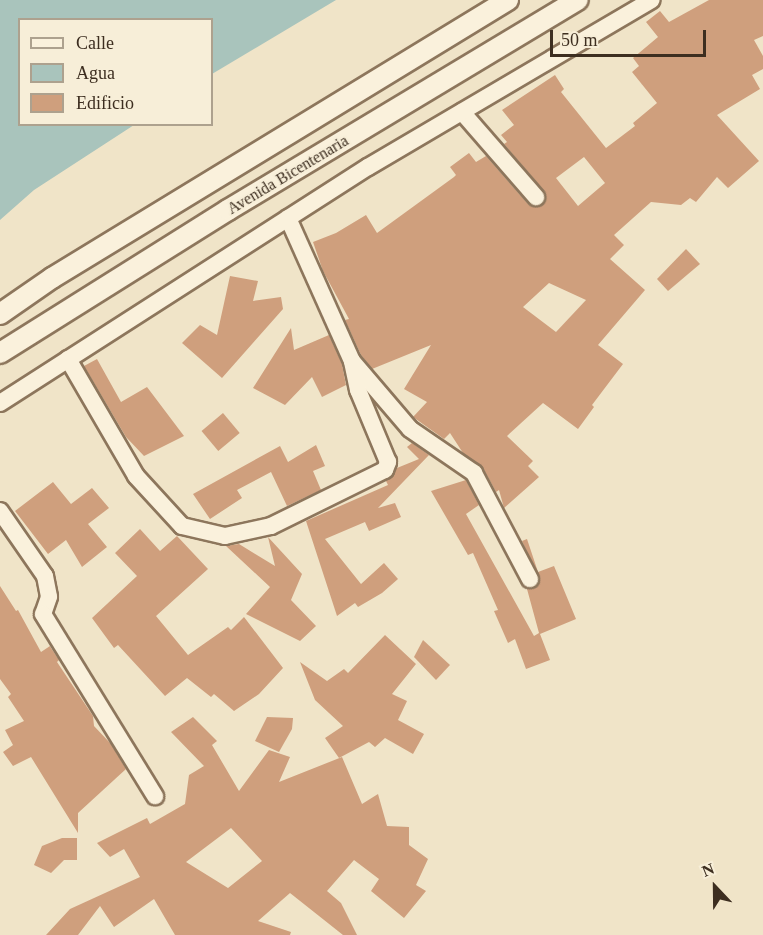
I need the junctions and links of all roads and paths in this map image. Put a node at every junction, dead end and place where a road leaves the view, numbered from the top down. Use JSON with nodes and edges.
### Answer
{"nodes":[{"id":1,"x":508,"y":0,"type":"edge"},
{"id":2,"x":578,"y":0,"type":"edge"},
{"id":3,"x":651,"y":0,"type":"edge"},
{"id":4,"x":462,"y":112,"type":"junction"},
{"id":5,"x":536,"y":197,"type":"dead end"},
{"id":6,"x":288,"y":218,"type":"junction"},
{"id":7,"x":0,"y":314,"type":"edge"},
{"id":8,"x":0,"y":353,"type":"edge"},
{"id":9,"x":68,"y":359,"type":"junction"},
{"id":10,"x":352,"y":361,"type":"junction"},
{"id":11,"x":0,"y":403,"type":"edge"},
{"id":12,"x":0,"y":512,"type":"edge"},
{"id":13,"x":530,"y":579,"type":"dead end"},
{"id":14,"x":155,"y":796,"type":"dead end"}],
"edges":[{"from":1,"to":7,"type":"street"},
{"from":2,"to":8,"type":"street","name":"Avenida Bicentenaria"},
{"from":3,"to":4,"type":"street"},
{"from":4,"to":5,"type":"street"},
{"from":4,"to":6,"type":"street"},
{"from":6,"to":9,"type":"street"},
{"from":6,"to":10,"type":"street"},
{"from":9,"to":10,"type":"street"},
{"from":9,"to":11,"type":"street"},
{"from":10,"to":13,"type":"street"},
{"from":12,"to":14,"type":"street"}]}
